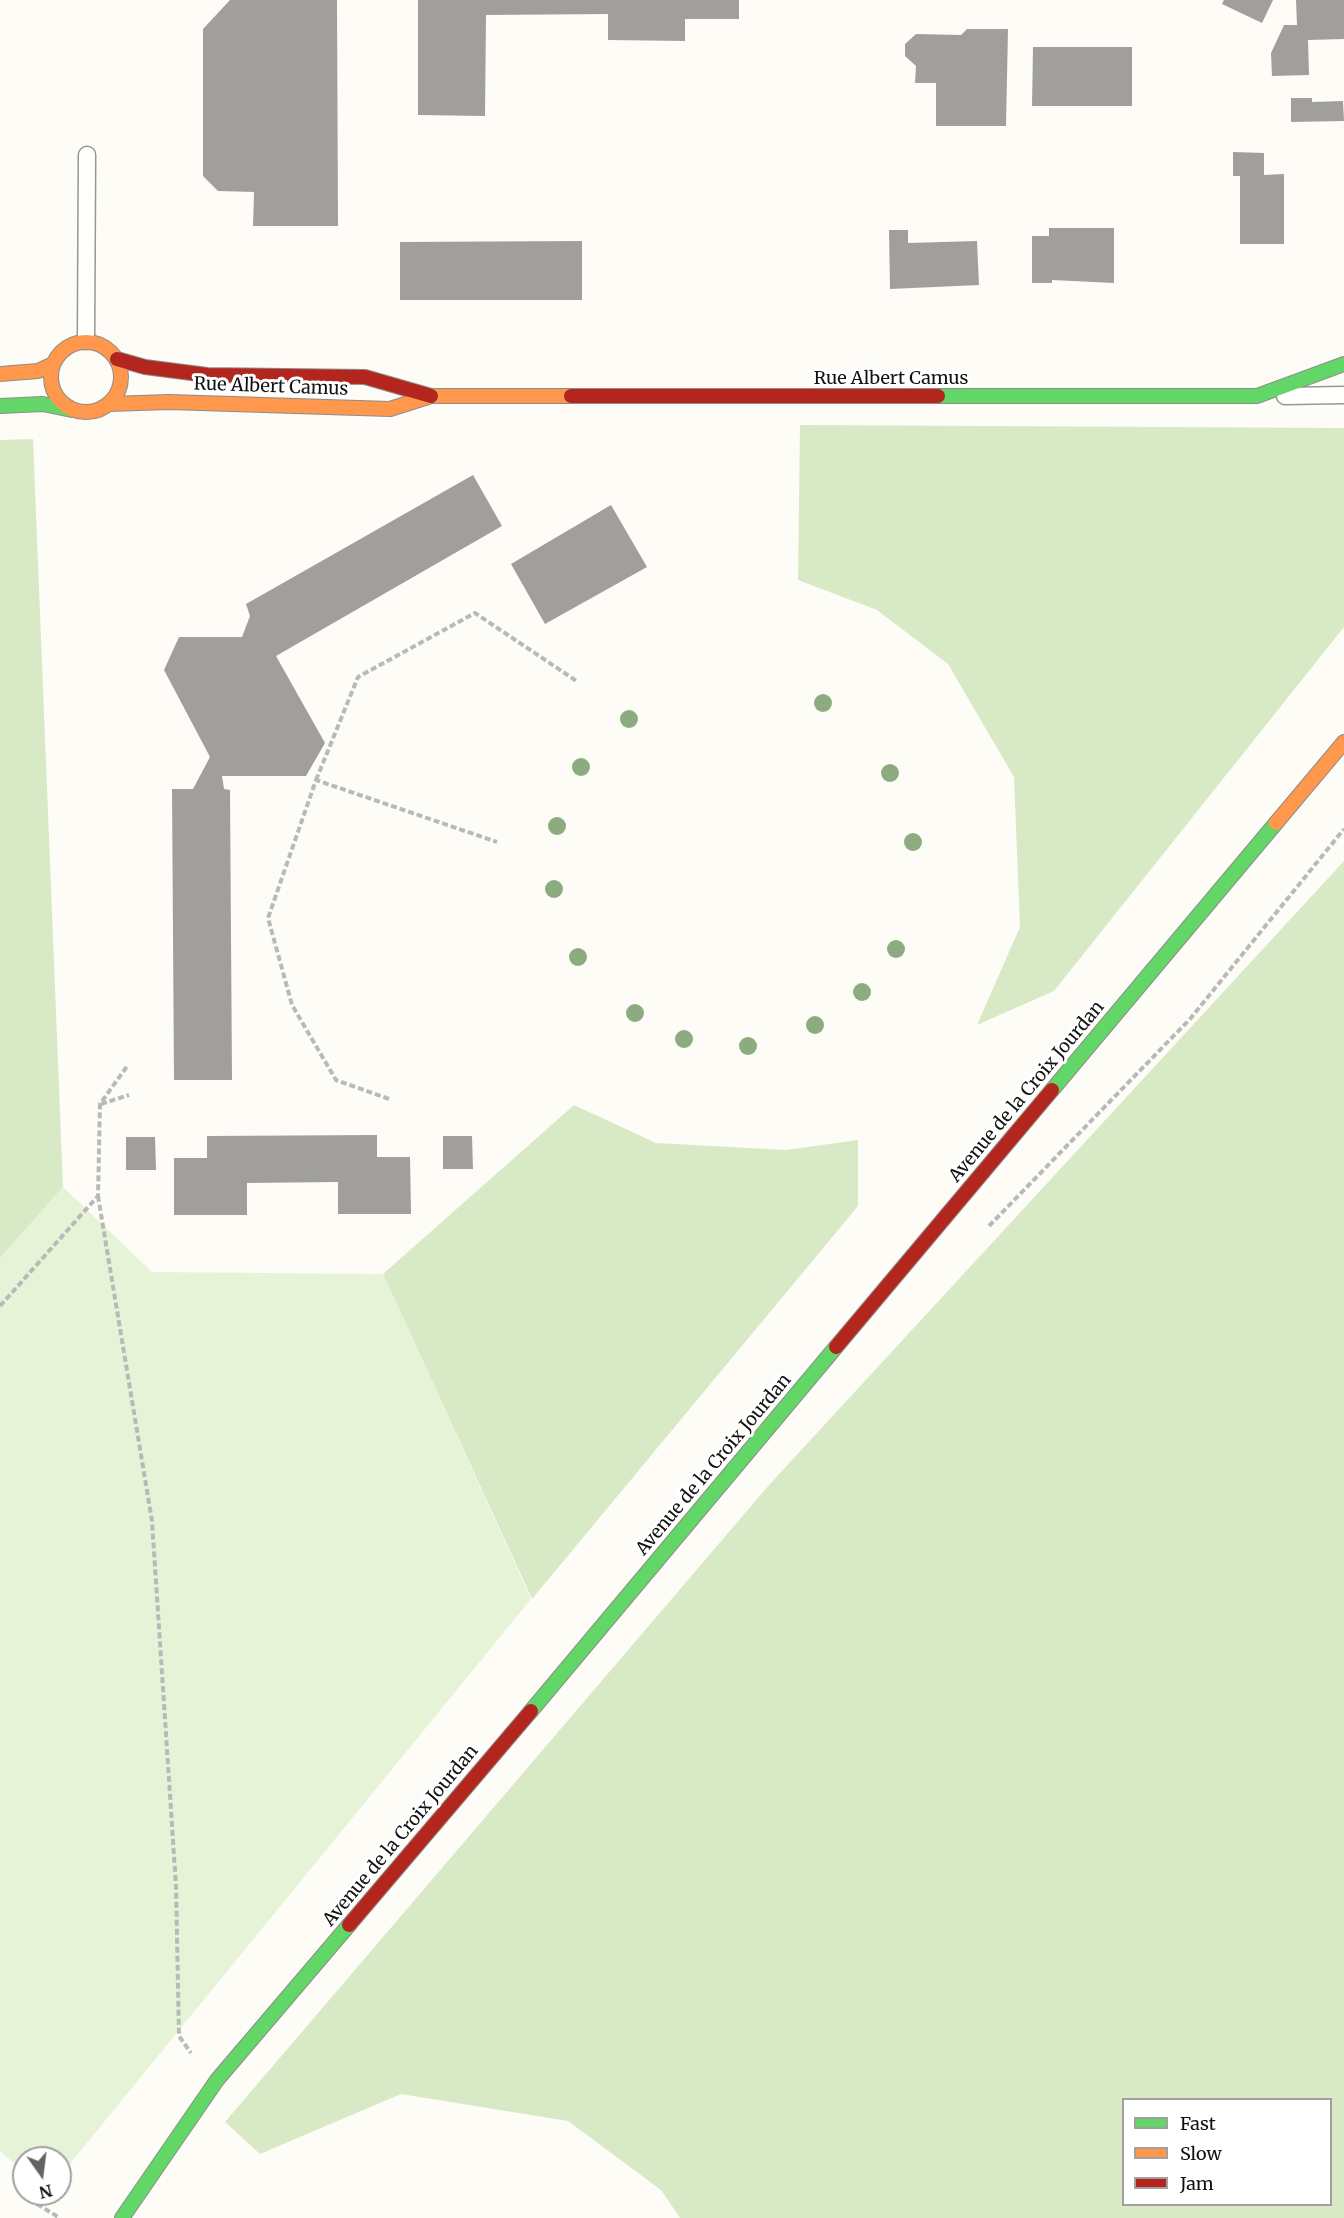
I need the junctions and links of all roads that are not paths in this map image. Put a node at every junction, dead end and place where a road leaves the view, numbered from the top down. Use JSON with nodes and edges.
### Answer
{"nodes":[{"id":1,"x":87,"y":155,"type":"dead end"},
{"id":2,"x":86,"y":341,"type":"junction"},
{"id":3,"x":117,"y":359,"type":"junction"},
{"id":4,"x":53,"y":364,"type":"junction"},
{"id":5,"x":1344,"y":364,"type":"edge"},
{"id":6,"x":0,"y":374,"type":"edge"},
{"id":7,"x":1344,"y":395,"type":"edge"},
{"id":8,"x":431,"y":396,"type":"junction"},
{"id":9,"x":1257,"y":396,"type":"junction"},
{"id":10,"x":109,"y":404,"type":"junction"},
{"id":11,"x":0,"y":406,"type":"edge"},
{"id":12,"x":72,"y":410,"type":"junction"},
{"id":13,"x":1344,"y":742,"type":"edge"},
{"id":14,"x":122,"y":2218,"type":"edge"}],
"edges":[{"from":1,"to":2,"type":"lane"},
{"from":2,"to":3,"type":"street"},
{"from":2,"to":4,"type":"street"},
{"from":3,"to":8,"type":"street","name":"Rue Albert Camus"},
{"from":3,"to":10,"type":"street"},
{"from":4,"to":6,"type":"street"},
{"from":4,"to":12,"type":"street"},
{"from":5,"to":9,"type":"street","name":"Rue Albert Camus"},
{"from":7,"to":9,"type":"lane"},
{"from":8,"to":9,"type":"street","name":"Rue Albert Camus"},
{"from":8,"to":10,"type":"street","name":"Rue Albert Camus"},
{"from":10,"to":12,"type":"street"},
{"from":11,"to":12,"type":"street"},
{"from":13,"to":14,"type":"street","name":"Avenue de la Croix Jourdan"}]}
